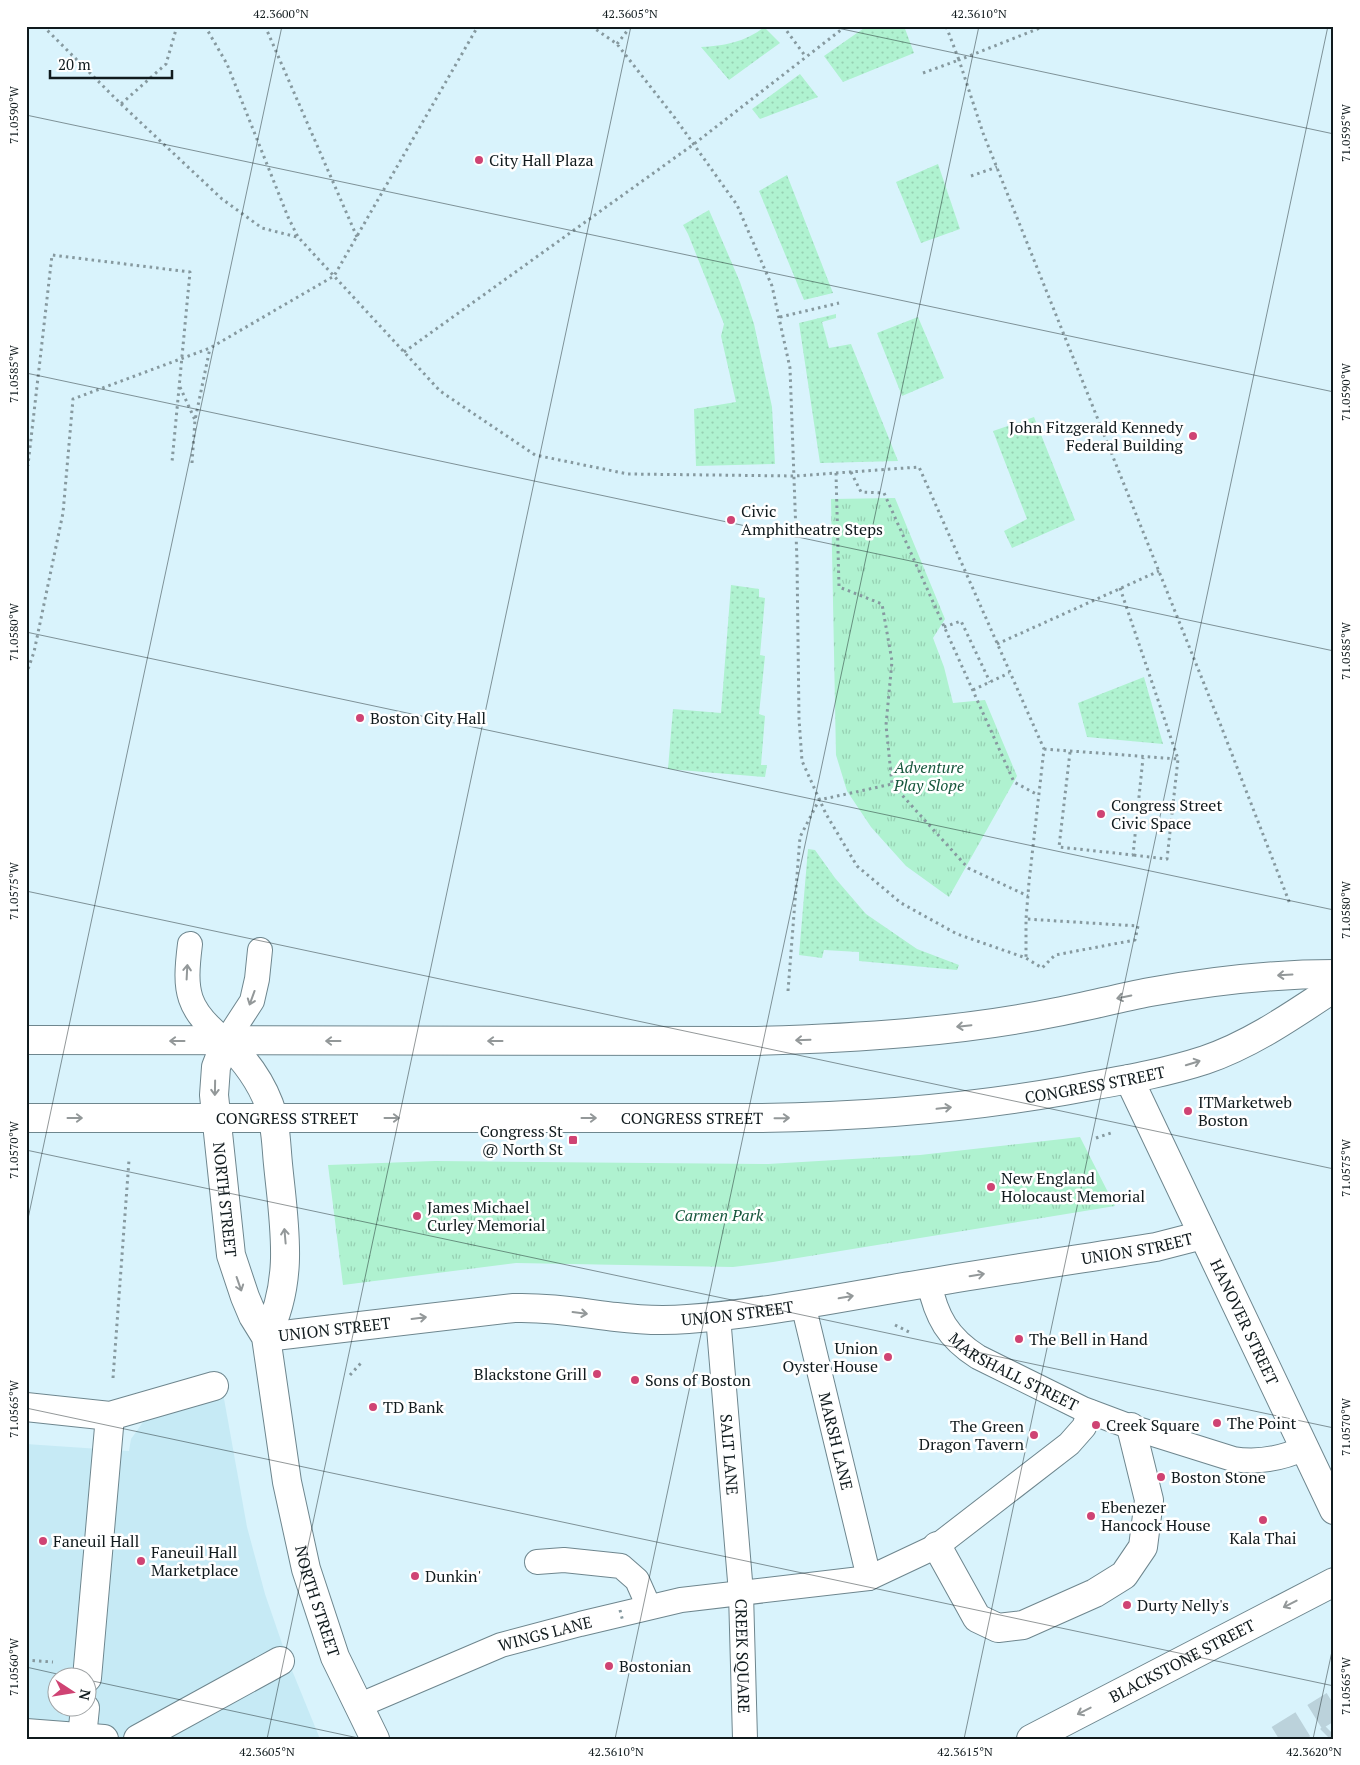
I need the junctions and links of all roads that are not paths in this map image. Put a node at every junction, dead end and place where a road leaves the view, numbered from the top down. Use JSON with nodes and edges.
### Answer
{"nodes":[{"id":1,"x":190,"y":944,"type":"dead end"},
{"id":2,"x":260,"y":950,"type":"dead end"},
{"id":3,"x":1334,"y":974,"type":"edge"},
{"id":4,"x":1334,"y":988,"type":"edge"},
{"id":5,"x":26,"y":1040,"type":"edge"},
{"id":6,"x":226,"y":1041,"type":"junction"},
{"id":7,"x":1129,"y":1079,"type":"junction"},
{"id":8,"x":216,"y":1117,"type":"junction"},
{"id":9,"x":26,"y":1118,"type":"edge"},
{"id":10,"x":273,"y":1118,"type":"junction"},
{"id":11,"x":1202,"y":1233,"type":"junction"},
{"id":12,"x":929,"y":1282,"type":"junction"},
{"id":13,"x":803,"y":1304,"type":"junction"},
{"id":14,"x":718,"y":1316,"type":"junction"},
{"id":15,"x":266,"y":1337,"type":"junction"},
{"id":16,"x":214,"y":1386,"type":"dead end"},
{"id":17,"x":26,"y":1408,"type":"edge"},
{"id":18,"x":1090,"y":1412,"type":"junction"},
{"id":19,"x":110,"y":1416,"type":"junction"},
{"id":20,"x":1131,"y":1427,"type":"junction"},
{"id":21,"x":1304,"y":1448,"type":"junction"},
{"id":22,"x":1334,"y":1510,"type":"edge"},
{"id":23,"x":937,"y":1546,"type":"junction"},
{"id":24,"x":537,"y":1562,"type":"dead end"},
{"id":25,"x":870,"y":1578,"type":"junction"},
{"id":26,"x":1334,"y":1582,"type":"edge"},
{"id":27,"x":741,"y":1593,"type":"junction"},
{"id":28,"x":649,"y":1608,"type":"junction"},
{"id":29,"x":280,"y":1661,"type":"dead end"},
{"id":30,"x":88,"y":1668,"type":"edge"},
{"id":31,"x":358,"y":1706,"type":"junction"},
{"id":32,"x":87,"y":1718,"type":"edge"},
{"id":33,"x":26,"y":1733,"type":"edge"},
{"id":34,"x":93,"y":1738,"type":"edge"},
{"id":35,"x":138,"y":1739,"type":"edge"},
{"id":36,"x":375,"y":1739,"type":"edge"},
{"id":37,"x":745,"y":1739,"type":"edge"},
{"id":38,"x":1031,"y":1739,"type":"edge"}],
"edges":[{"from":6,"to":1,"type":"lane","one_way":true},
{"from":2,"to":6,"type":"lane","one_way":true},
{"from":3,"to":6,"type":"main road","one_way":true},
{"from":7,"to":4,"type":"main road","name":"CONGRESS STREET","one_way":true},
{"from":6,"to":5,"type":"main road","one_way":true},
{"from":6,"to":8,"type":"main road","name":"NORTH STREET","one_way":true},
{"from":6,"to":10,"type":"main road","name":"NORTH STREET"},
{"from":10,"to":7,"type":"main road","name":"CONGRESS STREET","one_way":true},
{"from":7,"to":11,"type":"main road","name":"HANOVER STREET"},
{"from":9,"to":8,"type":"main road","name":"CONGRESS STREET","one_way":true},
{"from":8,"to":10,"type":"main road","name":"CONGRESS STREET"},
{"from":8,"to":15,"type":"main road","name":"NORTH STREET","one_way":true},
{"from":15,"to":10,"type":"main road","name":"NORTH STREET","one_way":true},
{"from":12,"to":11,"type":"main road","name":"UNION STREET","one_way":true},
{"from":11,"to":21,"type":"main road","name":"HANOVER STREET"},
{"from":13,"to":12,"type":"main road","name":"UNION STREET","one_way":true},
{"from":12,"to":18,"type":"lane","name":"MARSHALL STREET"},
{"from":13,"to":14,"type":"main road","name":"UNION STREET"},
{"from":13,"to":25,"type":"lane","name":"MARSH LANE"},
{"from":15,"to":14,"type":"main road","name":"UNION STREET","one_way":true},
{"from":14,"to":27,"type":"lane","name":"SALT LANE"},
{"from":15,"to":31,"type":"main road","name":"NORTH STREET"},
{"from":16,"to":19,"type":"main road"},
{"from":17,"to":19,"type":"main road"},
{"from":18,"to":20,"type":"lane","name":"MARSHALL STREET"},
{"from":18,"to":23,"type":"lane","name":"CREEK SQUARE"},
{"from":19,"to":30,"type":"main road"},
{"from":20,"to":21,"type":"lane","name":"MARSHALL STREET"},
{"from":20,"to":23,"type":"main road"},
{"from":21,"to":22,"type":"main road","name":"HANOVER STREET"},
{"from":23,"to":25,"type":"lane","name":"CREEK SQUARE"},
{"from":24,"to":28,"type":"lane"},
{"from":25,"to":27,"type":"lane","name":"CREEK SQUARE"},
{"from":26,"to":38,"type":"main road","name":"BLACKSTONE STREET","one_way":true},
{"from":27,"to":28,"type":"lane","name":"WINGS LANE"},
{"from":27,"to":37,"type":"lane","name":"CREEK SQUARE"},
{"from":28,"to":31,"type":"lane","name":"WINGS LANE"},
{"from":29,"to":35,"type":"main road"},
{"from":31,"to":36,"type":"main road","name":"NORTH STREET"},
{"from":32,"to":34,"type":"main road"},
{"from":33,"to":34,"type":"main road"}]}
